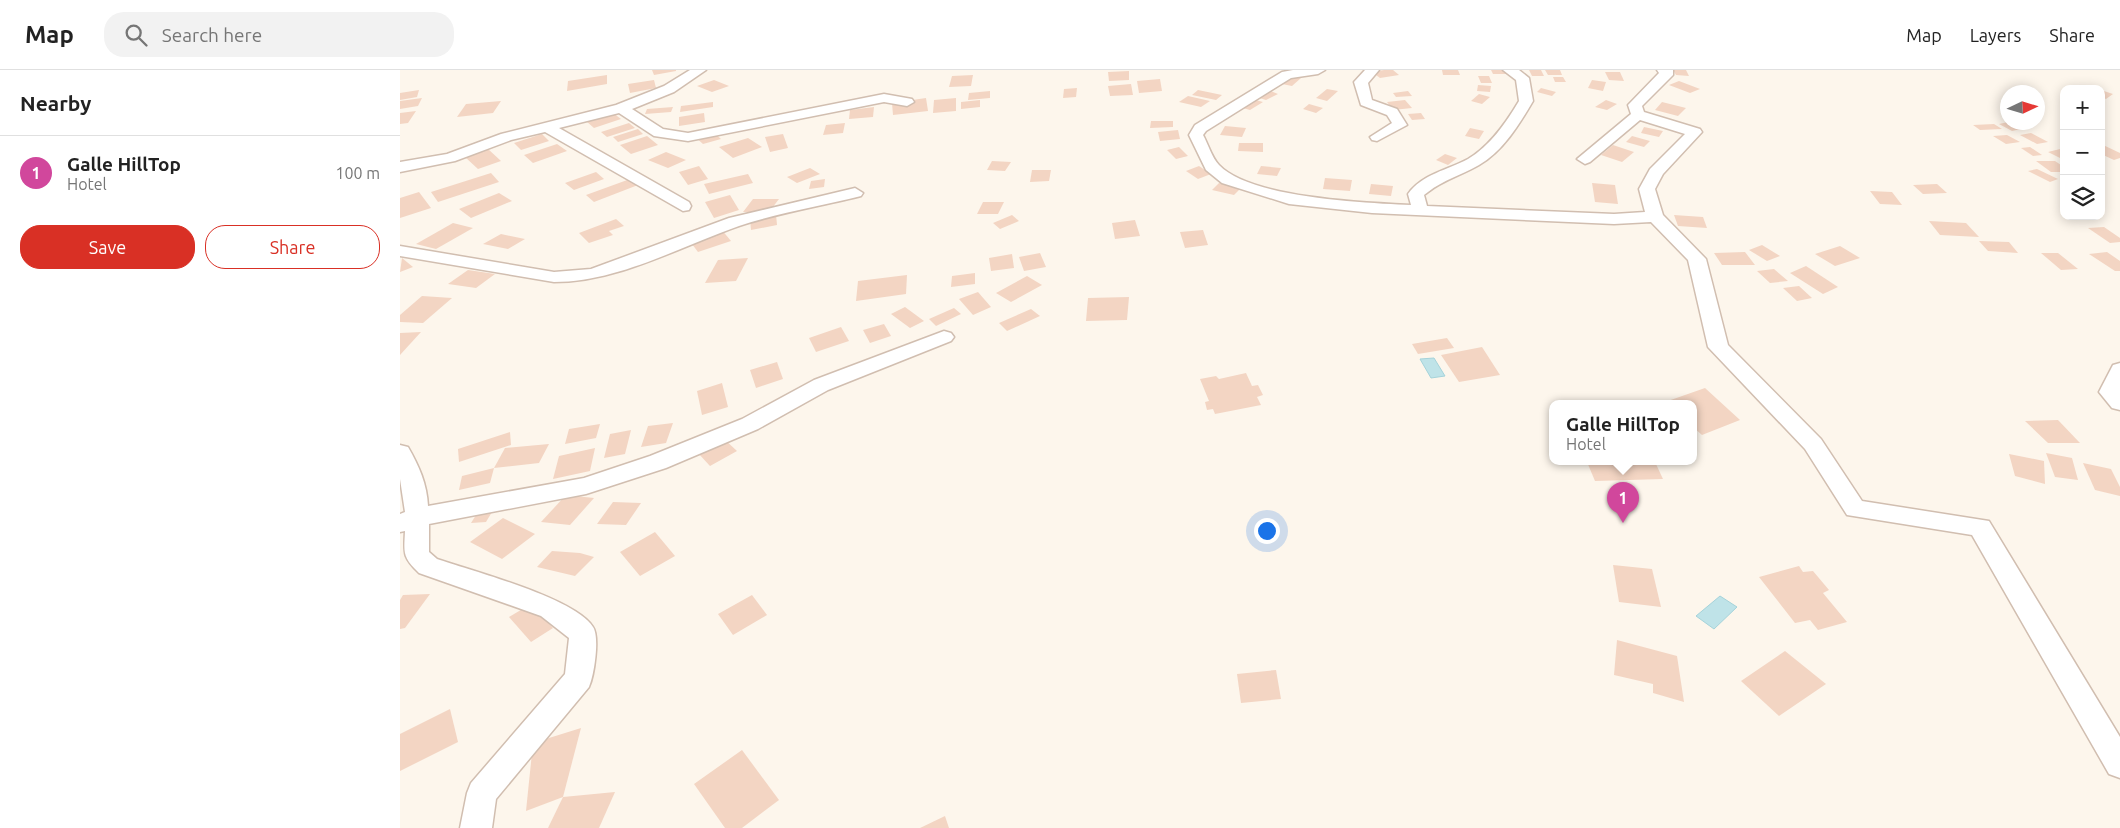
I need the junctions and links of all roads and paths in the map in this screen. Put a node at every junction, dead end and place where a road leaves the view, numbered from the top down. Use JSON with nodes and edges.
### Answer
{"nodes":[{"id":1,"x":699,"y":70,"type":"edge"},
{"id":2,"x":1318,"y":70,"type":"edge"},
{"id":3,"x":1372,"y":70,"type":"edge"},
{"id":4,"x":1510,"y":70,"type":"edge"},
{"id":5,"x":1664,"y":70,"type":"edge"},
{"id":6,"x":907,"y":102,"type":"dead end"},
{"id":7,"x":621,"y":108,"type":"junction"},
{"id":8,"x":1638,"y":115,"type":"junction"},
{"id":9,"x":547,"y":127,"type":"junction"},
{"id":10,"x":1377,"y":137,"type":"dead end"},
{"id":11,"x":1585,"y":159,"type":"dead end"},
{"id":12,"x":402,"y":168,"type":"edge"},
{"id":13,"x":855,"y":193,"type":"dead end"},
{"id":14,"x":683,"y":206,"type":"dead end"},
{"id":15,"x":1420,"y":209,"type":"junction"},
{"id":16,"x":1655,"y":217,"type":"junction"},
{"id":17,"x":400,"y":250,"type":"edge"},
{"id":18,"x":944,"y":337,"type":"dead end"},
{"id":19,"x":2120,"y":370,"type":"edge"},
{"id":20,"x":2120,"y":403,"type":"edge"},
{"id":21,"x":400,"y":453,"type":"edge"},
{"id":22,"x":409,"y":520,"type":"edge"},
{"id":23,"x":2120,"y":764,"type":"edge"},
{"id":24,"x":476,"y":828,"type":"edge"}],
"edges":[{"from":1,"to":7,"type":"street"},
{"from":2,"to":15,"type":"street"},
{"from":3,"to":10,"type":"street"},
{"from":4,"to":15,"type":"street"},
{"from":5,"to":8,"type":"street"},
{"from":6,"to":7,"type":"street"},
{"from":7,"to":9,"type":"street"},
{"from":8,"to":11,"type":"street"},
{"from":8,"to":16,"type":"street"},
{"from":9,"to":12,"type":"street"},
{"from":9,"to":14,"type":"street"},
{"from":13,"to":17,"type":"street"},
{"from":15,"to":16,"type":"street"},
{"from":16,"to":23,"type":"street"},
{"from":18,"to":22,"type":"street"},
{"from":19,"to":20,"type":"street"},
{"from":21,"to":22,"type":"street"},
{"from":22,"to":24,"type":"street"}]}
